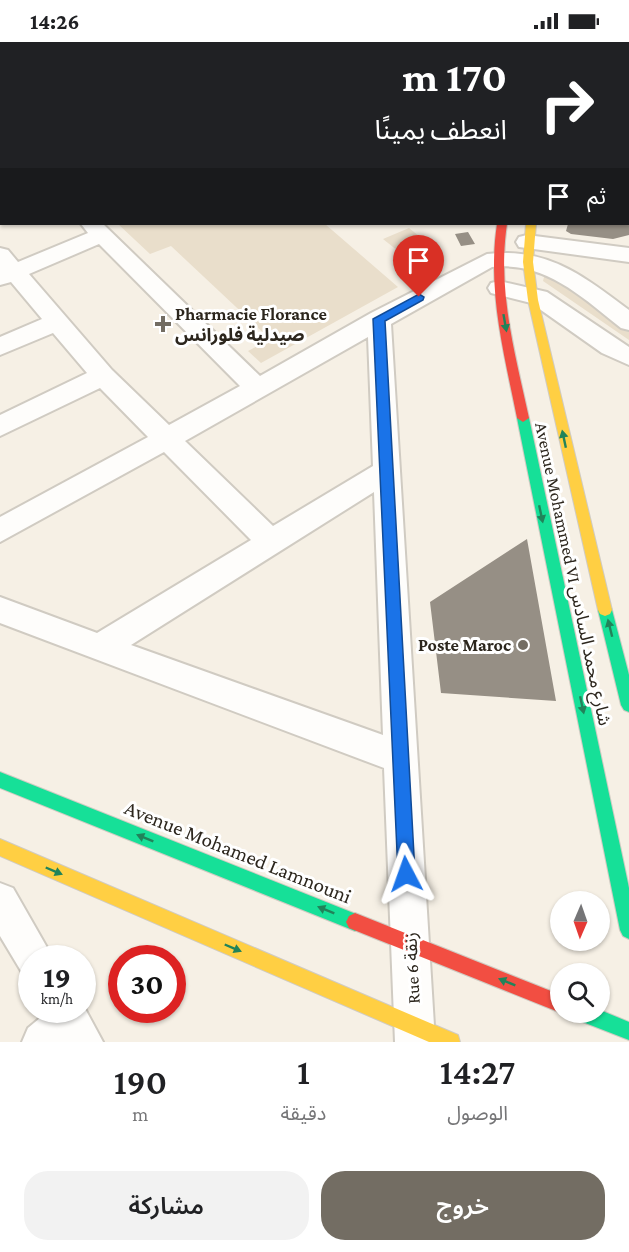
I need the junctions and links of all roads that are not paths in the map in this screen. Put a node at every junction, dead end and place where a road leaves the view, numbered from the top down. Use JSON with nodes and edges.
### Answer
{"nodes":[{"id":1,"x":502,"y":225,"type":"edge"},
{"id":2,"x":97,"y":229,"type":"edge"},
{"id":3,"x":528,"y":241,"type":"edge"},
{"id":4,"x":629,"y":255,"type":"edge"},
{"id":5,"x":498,"y":259,"type":"junction"},
{"id":6,"x":5,"y":268,"type":"edge"},
{"id":7,"x":499,"y":288,"type":"junction"},
{"id":8,"x":532,"y":293,"type":"junction"},
{"id":9,"x":379,"y":319,"type":"junction"},
{"id":10,"x":56,"y":322,"type":"junction"},
{"id":11,"x":629,"y":322,"type":"edge"},
{"id":12,"x":0,"y":347,"type":"edge"},
{"id":13,"x":629,"y":357,"type":"edge"},
{"id":14,"x":103,"y":376,"type":"junction"},
{"id":15,"x":256,"y":388,"type":"junction"},
{"id":16,"x":0,"y":426,"type":"edge"},
{"id":17,"x":165,"y":439,"type":"junction"},
{"id":18,"x":387,"y":471,"type":"junction"},
{"id":19,"x":0,"y":531,"type":"edge"},
{"id":20,"x":272,"y":543,"type":"junction"},
{"id":21,"x":0,"y":610,"type":"edge"},
{"id":22,"x":100,"y":648,"type":"junction"},
{"id":23,"x":629,"y":705,"type":"edge"},
{"id":24,"x":399,"y":757,"type":"junction"},
{"id":25,"x":0,"y":780,"type":"edge"},
{"id":26,"x":0,"y":847,"type":"edge"},
{"id":27,"x":0,"y":901,"type":"edge"},
{"id":28,"x":629,"y":930,"type":"edge"},
{"id":29,"x":411,"y":944,"type":"junction"},
{"id":30,"x":26,"y":945,"type":"edge"},
{"id":31,"x":550,"y":1000,"type":"edge"},
{"id":32,"x":609,"y":1023,"type":"edge"},
{"id":33,"x":629,"y":1031,"type":"edge"},
{"id":34,"x":415,"y":1034,"type":"edge"},
{"id":35,"x":451,"y":1042,"type":"edge"}],
"edges":[{"from":1,"to":5,"type":"main road","name":"Avenue Mohammed VI شارع محمد السادس"},
{"from":2,"to":6,"type":"street"},
{"from":2,"to":15,"type":"street"},
{"from":3,"to":4,"type":"street"},
{"from":3,"to":5,"type":"street"},
{"from":3,"to":8,"type":"main road","name":"Avenue Mohammed VI شارع محمد السادس"},
{"from":3,"to":11,"type":"street"},
{"from":5,"to":7,"type":"main road","name":"Avenue Mohammed VI شارع محمد السادس"},
{"from":5,"to":9,"type":"street"},
{"from":6,"to":10,"type":"street"},
{"from":7,"to":8,"type":"street"},
{"from":7,"to":28,"type":"main road","name":"Avenue Mohammed VI شارع محمد السادس","one_way":true},
{"from":8,"to":13,"type":"street"},
{"from":23,"to":8,"type":"main road","name":"Avenue Mohammed VI شارع محمد السادس","one_way":true},
{"from":9,"to":15,"type":"street"},
{"from":9,"to":18,"type":"street","name":"Rue 6 زنقة"},
{"from":10,"to":12,"type":"street"},
{"from":10,"to":14,"type":"street"},
{"from":14,"to":16,"type":"street"},
{"from":14,"to":17,"type":"street"},
{"from":15,"to":17,"type":"street"},
{"from":17,"to":19,"type":"street"},
{"from":17,"to":20,"type":"street"},
{"from":18,"to":20,"type":"street"},
{"from":18,"to":24,"type":"street","name":"Rue 6 زنقة"},
{"from":20,"to":22,"type":"street"},
{"from":21,"to":22,"type":"street"},
{"from":22,"to":24,"type":"street"},
{"from":24,"to":29,"type":"street","name":"Rue 6 زنقة"},
{"from":29,"to":25,"type":"main road","name":"Avenue Mohamed Lamnouni","one_way":true},
{"from":26,"to":34,"type":"main road","one_way":true},
{"from":27,"to":30,"type":"street"},
{"from":31,"to":29,"type":"main road","name":"Avenue Mohamed Lamnouni","one_way":true},
{"from":29,"to":34,"type":"street","name":"Rue 6 زنقة"},
{"from":32,"to":33,"type":"main road"},
{"from":34,"to":35,"type":"main road"}]}
